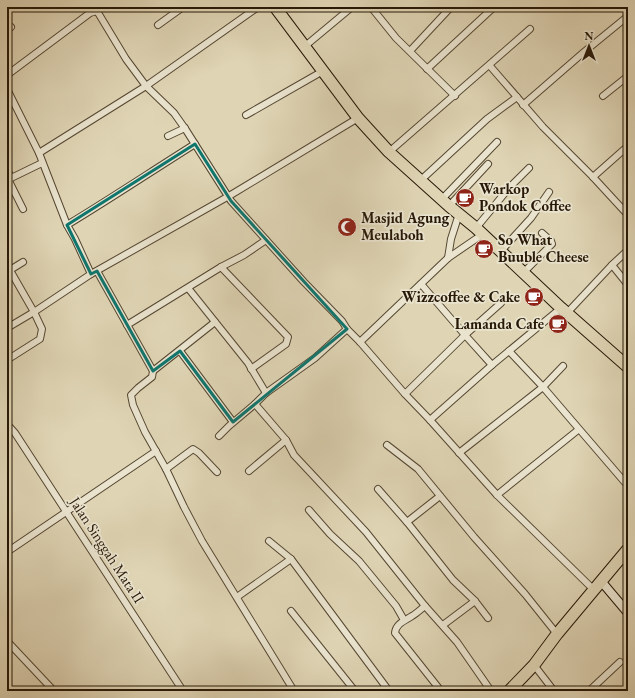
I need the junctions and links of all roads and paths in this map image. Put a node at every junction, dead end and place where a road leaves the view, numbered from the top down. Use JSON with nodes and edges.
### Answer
{"nodes":[{"id":1,"x":84,"y":7,"type":"edge"},
{"id":2,"x":183,"y":7,"type":"edge"},
{"id":3,"x":258,"y":7,"type":"edge"},
{"id":4,"x":275,"y":7,"type":"edge"},
{"id":5,"x":352,"y":7,"type":"edge"},
{"id":6,"x":371,"y":7,"type":"edge"},
{"id":7,"x":451,"y":7,"type":"edge"},
{"id":8,"x":494,"y":7,"type":"edge"},
{"id":9,"x":99,"y":9,"type":"edge"},
{"id":10,"x":90,"y":13,"type":"junction"},
{"id":11,"x":628,"y":16,"type":"edge"},
{"id":12,"x":158,"y":25,"type":"dead end"},
{"id":13,"x":530,"y":29,"type":"dead end"},
{"id":14,"x":304,"y":47,"type":"junction"},
{"id":15,"x":410,"y":51,"type":"junction"},
{"id":16,"x":490,"y":66,"type":"junction"},
{"id":17,"x":427,"y":68,"type":"junction"},
{"id":18,"x":322,"y":71,"type":"junction"},
{"id":19,"x":7,"y":75,"type":"edge"},
{"id":20,"x":628,"y":76,"type":"edge"},
{"id":21,"x":146,"y":86,"type":"junction"},
{"id":22,"x":7,"y":89,"type":"edge"},
{"id":23,"x":454,"y":96,"type":"junction"},
{"id":24,"x":603,"y":96,"type":"dead end"},
{"id":25,"x":517,"y":97,"type":"junction"},
{"id":26,"x":523,"y":104,"type":"junction"},
{"id":27,"x":246,"y":115,"type":"dead end"},
{"id":28,"x":358,"y":118,"type":"junction"},
{"id":29,"x":186,"y":128,"type":"junction"},
{"id":30,"x":168,"y":136,"type":"dead end"},
{"id":31,"x":497,"y":142,"type":"dead end"},
{"id":32,"x":195,"y":144,"type":"junction"},
{"id":33,"x":628,"y":146,"type":"edge"},
{"id":34,"x":389,"y":152,"type":"junction"},
{"id":35,"x":39,"y":153,"type":"junction"},
{"id":36,"x":42,"y":163,"type":"junction"},
{"id":37,"x":488,"y":164,"type":"dead end"},
{"id":38,"x":529,"y":168,"type":"dead end"},
{"id":39,"x":7,"y":169,"type":"edge"},
{"id":40,"x":593,"y":177,"type":"junction"},
{"id":41,"x":8,"y":179,"type":"edge"},
{"id":42,"x":421,"y":180,"type":"junction"},
{"id":43,"x":549,"y":192,"type":"dead end"},
{"id":44,"x":228,"y":196,"type":"junction"},
{"id":45,"x":445,"y":202,"type":"junction"},
{"id":46,"x":23,"y":209,"type":"dead end"},
{"id":47,"x":459,"y":214,"type":"junction"},
{"id":48,"x":628,"y":215,"type":"edge"},
{"id":49,"x":66,"y":225,"type":"junction"},
{"id":50,"x":479,"y":231,"type":"junction"},
{"id":51,"x":542,"y":233,"type":"dead end"},
{"id":52,"x":266,"y":240,"type":"junction"},
{"id":53,"x":628,"y":250,"type":"edge"},
{"id":54,"x":501,"y":251,"type":"junction"},
{"id":55,"x":448,"y":258,"type":"junction"},
{"id":56,"x":23,"y":262,"type":"dead end"},
{"id":57,"x":612,"y":265,"type":"junction"},
{"id":58,"x":8,"y":267,"type":"edge"},
{"id":59,"x":221,"y":267,"type":"junction"},
{"id":60,"x":524,"y":272,"type":"junction"},
{"id":61,"x":94,"y":273,"type":"junction"},
{"id":62,"x":421,"y":284,"type":"junction"},
{"id":63,"x":628,"y":285,"type":"edge"},
{"id":64,"x":188,"y":288,"type":"junction"},
{"id":65,"x":501,"y":303,"type":"dead end"},
{"id":66,"x":564,"y":310,"type":"junction"},
{"id":67,"x":34,"y":312,"type":"junction"},
{"id":68,"x":215,"y":322,"type":"junction"},
{"id":69,"x":126,"y":325,"type":"junction"},
{"id":70,"x":7,"y":328,"type":"edge"},
{"id":71,"x":347,"y":329,"type":"junction"},
{"id":72,"x":465,"y":336,"type":"junction"},
{"id":73,"x":360,"y":342,"type":"junction"},
{"id":74,"x":180,"y":351,"type":"junction"},
{"id":75,"x":509,"y":351,"type":"junction"},
{"id":76,"x":7,"y":360,"type":"edge"},
{"id":77,"x":492,"y":365,"type":"junction"},
{"id":78,"x":564,"y":366,"type":"dead end"},
{"id":79,"x":628,"y":367,"type":"edge"},
{"id":80,"x":251,"y":369,"type":"junction"},
{"id":81,"x":153,"y":371,"type":"junction"},
{"id":82,"x":543,"y":387,"type":"junction"},
{"id":83,"x":266,"y":393,"type":"junction"},
{"id":84,"x":405,"y":394,"type":"junction"},
{"id":85,"x":255,"y":404,"type":"junction"},
{"id":86,"x":430,"y":420,"type":"junction"},
{"id":87,"x":233,"y":422,"type":"junction"},
{"id":88,"x":7,"y":424,"type":"edge"},
{"id":89,"x":578,"y":430,"type":"junction"},
{"id":90,"x":219,"y":436,"type":"dead end"},
{"id":91,"x":286,"y":440,"type":"junction"},
{"id":92,"x":387,"y":446,"type":"dead end"},
{"id":93,"x":154,"y":453,"type":"junction"},
{"id":94,"x":460,"y":453,"type":"junction"},
{"id":95,"x":166,"y":469,"type":"junction"},
{"id":96,"x":249,"y":471,"type":"dead end"},
{"id":97,"x":217,"y":472,"type":"dead end"},
{"id":98,"x":628,"y":486,"type":"edge"},
{"id":99,"x":378,"y":489,"type":"dead end"},
{"id":100,"x":497,"y":495,"type":"junction"},
{"id":101,"x":440,"y":496,"type":"junction"},
{"id":102,"x":309,"y":510,"type":"dead end"},
{"id":103,"x":67,"y":513,"type":"junction"},
{"id":104,"x":407,"y":522,"type":"junction"},
{"id":105,"x":269,"y":541,"type":"dead end"},
{"id":106,"x":628,"y":549,"type":"edge"},
{"id":107,"x":7,"y":552,"type":"edge"},
{"id":108,"x":291,"y":558,"type":"junction"},
{"id":109,"x":601,"y":581,"type":"junction"},
{"id":110,"x":594,"y":590,"type":"junction"},
{"id":111,"x":237,"y":597,"type":"junction"},
{"id":112,"x":475,"y":601,"type":"junction"},
{"id":113,"x":425,"y":606,"type":"junction"},
{"id":114,"x":291,"y":610,"type":"dead end"},
{"id":115,"x":628,"y":612,"type":"edge"},
{"id":116,"x":488,"y":618,"type":"dead end"},
{"id":117,"x":404,"y":620,"type":"junction"},
{"id":118,"x":443,"y":625,"type":"junction"},
{"id":119,"x":557,"y":634,"type":"junction"},
{"id":120,"x":7,"y":640,"type":"edge"},
{"id":121,"x":620,"y":662,"type":"dead end"},
{"id":122,"x":534,"y":665,"type":"junction"},
{"id":123,"x":54,"y":691,"type":"edge"},
{"id":124,"x":183,"y":691,"type":"edge"},
{"id":125,"x":294,"y":691,"type":"edge"},
{"id":126,"x":355,"y":691,"type":"edge"},
{"id":127,"x":389,"y":691,"type":"edge"},
{"id":128,"x":440,"y":691,"type":"edge"},
{"id":129,"x":491,"y":691,"type":"edge"},
{"id":130,"x":509,"y":691,"type":"edge"},
{"id":131,"x":554,"y":691,"type":"edge"},
{"id":132,"x":589,"y":691,"type":"edge"}],
"edges":[{"from":1,"to":10,"type":"street"},
{"from":2,"to":12,"type":"street"},
{"from":3,"to":21,"type":"street"},
{"from":4,"to":14,"type":"highway"},
{"from":5,"to":14,"type":"street"},
{"from":6,"to":15,"type":"street"},
{"from":7,"to":15,"type":"street"},
{"from":8,"to":17,"type":"street"},
{"from":9,"to":10,"type":"street"},
{"from":9,"to":21,"type":"street"},
{"from":10,"to":19,"type":"street"},
{"from":11,"to":26,"type":"street"},
{"from":13,"to":16,"type":"street"},
{"from":14,"to":18,"type":"highway"},
{"from":15,"to":17,"type":"street"},
{"from":16,"to":23,"type":"street"},
{"from":16,"to":25,"type":"street"},
{"from":17,"to":23,"type":"street"},
{"from":18,"to":27,"type":"street"},
{"from":18,"to":28,"type":"highway"},
{"from":20,"to":24,"type":"street"},
{"from":21,"to":29,"type":"street"},
{"from":21,"to":35,"type":"street"},
{"from":22,"to":35,"type":"street"},
{"from":23,"to":34,"type":"street"},
{"from":25,"to":26,"type":"street"},
{"from":25,"to":42,"type":"street"},
{"from":26,"to":40,"type":"street"},
{"from":28,"to":34,"type":"highway"},
{"from":28,"to":44,"type":"street"},
{"from":29,"to":30,"type":"street"},
{"from":29,"to":32,"type":"street"},
{"from":31,"to":45,"type":"street"},
{"from":32,"to":44,"type":"street"},
{"from":32,"to":49,"type":"street"},
{"from":33,"to":40,"type":"street"},
{"from":34,"to":42,"type":"highway"},
{"from":35,"to":36,"type":"street"},
{"from":36,"to":41,"type":"street"},
{"from":36,"to":49,"type":"street"},
{"from":37,"to":45,"type":"street"},
{"from":38,"to":50,"type":"street"},
{"from":39,"to":41,"type":"street"},
{"from":40,"to":48,"type":"street"},
{"from":41,"to":46,"type":"street"},
{"from":42,"to":45,"type":"highway"},
{"from":43,"to":54,"type":"street"},
{"from":44,"to":52,"type":"street"},
{"from":44,"to":61,"type":"street"},
{"from":45,"to":47,"type":"highway"},
{"from":47,"to":50,"type":"highway"},
{"from":47,"to":55,"type":"street"},
{"from":49,"to":61,"type":"street"},
{"from":50,"to":54,"type":"highway"},
{"from":50,"to":55,"type":"street"},
{"from":51,"to":60,"type":"street"},
{"from":52,"to":59,"type":"street"},
{"from":52,"to":71,"type":"street"},
{"from":53,"to":57,"type":"street"},
{"from":54,"to":60,"type":"highway"},
{"from":55,"to":62,"type":"street"},
{"from":56,"to":58,"type":"street"},
{"from":57,"to":63,"type":"street"},
{"from":57,"to":66,"type":"street"},
{"from":58,"to":67,"type":"street"},
{"from":59,"to":64,"type":"street"},
{"from":59,"to":80,"type":"street"},
{"from":60,"to":66,"type":"highway"},
{"from":61,"to":67,"type":"street"},
{"from":61,"to":69,"type":"street"},
{"from":62,"to":72,"type":"street"},
{"from":62,"to":73,"type":"street"},
{"from":64,"to":68,"type":"street"},
{"from":64,"to":69,"type":"street"},
{"from":65,"to":72,"type":"street"},
{"from":66,"to":75,"type":"street"},
{"from":66,"to":79,"type":"highway"},
{"from":67,"to":70,"type":"street"},
{"from":67,"to":76,"type":"street"},
{"from":68,"to":74,"type":"street"},
{"from":68,"to":80,"type":"street"},
{"from":69,"to":81,"type":"street"},
{"from":71,"to":73,"type":"street"},
{"from":71,"to":83,"type":"street"},
{"from":72,"to":77,"type":"street"},
{"from":72,"to":84,"type":"street"},
{"from":73,"to":84,"type":"street"},
{"from":74,"to":81,"type":"street"},
{"from":74,"to":87,"type":"street"},
{"from":75,"to":77,"type":"street"},
{"from":75,"to":82,"type":"street"},
{"from":77,"to":86,"type":"street"},
{"from":78,"to":82,"type":"street"},
{"from":80,"to":83,"type":"street"},
{"from":81,"to":93,"type":"street"},
{"from":82,"to":89,"type":"street"},
{"from":82,"to":94,"type":"street"},
{"from":83,"to":85,"type":"street"},
{"from":84,"to":86,"type":"street"},
{"from":85,"to":87,"type":"street"},
{"from":85,"to":91,"type":"street"},
{"from":86,"to":94,"type":"street"},
{"from":87,"to":90,"type":"street"},
{"from":88,"to":103,"type":"street","name":"Jalan Singgah Mata II"},
{"from":89,"to":98,"type":"street"},
{"from":89,"to":100,"type":"street"},
{"from":91,"to":96,"type":"street"},
{"from":91,"to":113,"type":"street"},
{"from":92,"to":101,"type":"street"},
{"from":93,"to":95,"type":"street"},
{"from":93,"to":103,"type":"street"},
{"from":94,"to":100,"type":"street"},
{"from":95,"to":97,"type":"street"},
{"from":95,"to":111,"type":"street"},
{"from":99,"to":104,"type":"street"},
{"from":100,"to":110,"type":"street"},
{"from":101,"to":104,"type":"street"},
{"from":101,"to":119,"type":"street"},
{"from":102,"to":117,"type":"street"},
{"from":103,"to":107,"type":"street"},
{"from":103,"to":124,"type":"street","name":"Jalan Singgah Mata II"},
{"from":104,"to":112,"type":"street"},
{"from":105,"to":108,"type":"street"},
{"from":106,"to":109,"type":"highway"},
{"from":108,"to":111,"type":"street"},
{"from":108,"to":127,"type":"street"},
{"from":109,"to":110,"type":"highway"},
{"from":109,"to":115,"type":"street"},
{"from":110,"to":119,"type":"highway"},
{"from":111,"to":125,"type":"street"},
{"from":112,"to":116,"type":"street"},
{"from":112,"to":118,"type":"street"},
{"from":113,"to":117,"type":"street"},
{"from":113,"to":118,"type":"street"},
{"from":114,"to":126,"type":"street"},
{"from":117,"to":128,"type":"street"},
{"from":118,"to":129,"type":"street"},
{"from":119,"to":122,"type":"highway"},
{"from":120,"to":123,"type":"street"},
{"from":121,"to":132,"type":"street"},
{"from":122,"to":130,"type":"highway"},
{"from":122,"to":131,"type":"street"}]}
